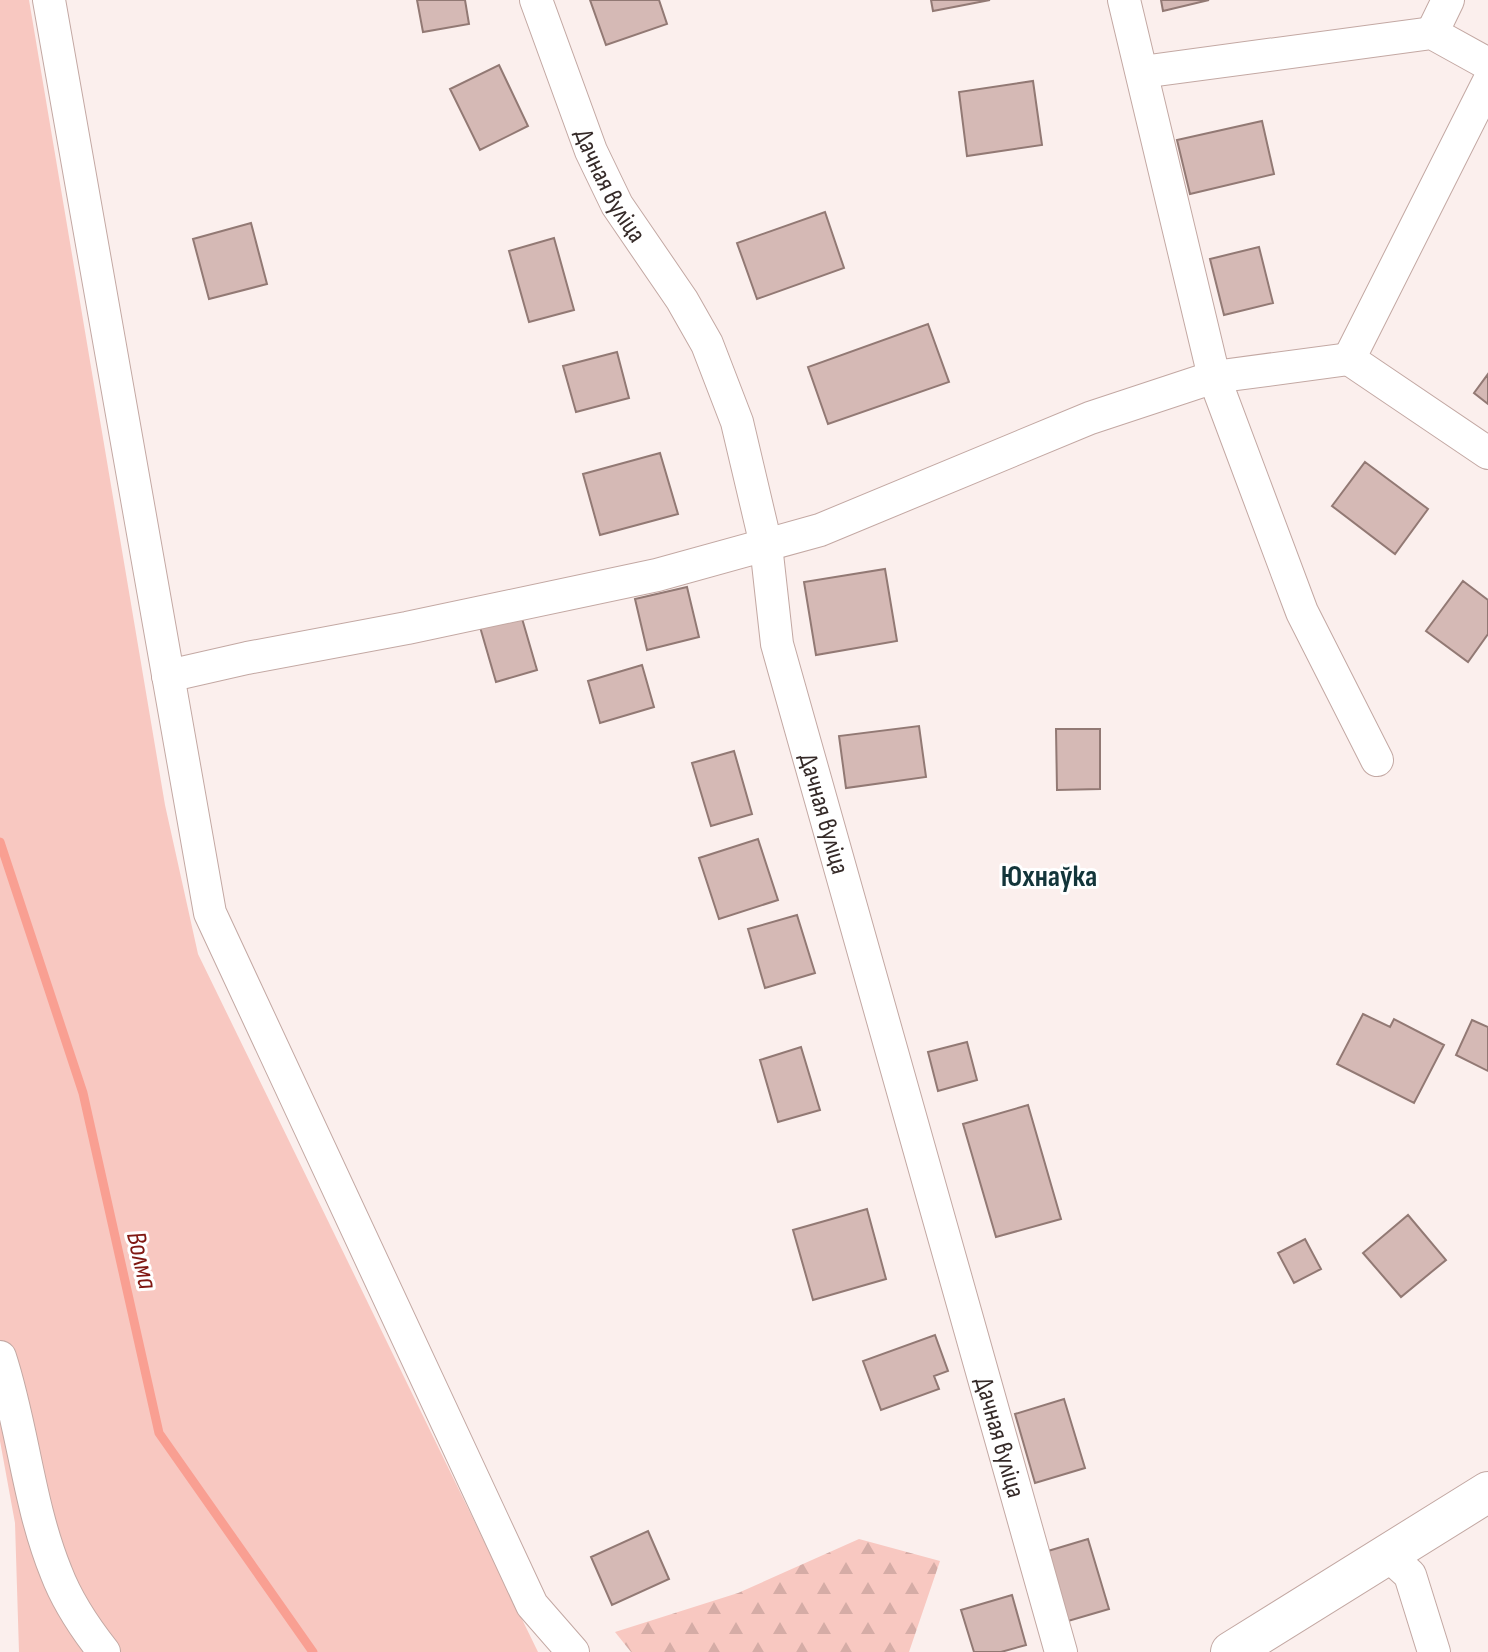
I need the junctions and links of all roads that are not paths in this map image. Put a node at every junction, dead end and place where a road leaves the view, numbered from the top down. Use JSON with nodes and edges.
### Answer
{"nodes":[{"id":1,"x":49,"y":0,"type":"edge"},
{"id":2,"x":536,"y":0,"type":"edge"},
{"id":3,"x":1124,"y":0,"type":"edge"},
{"id":4,"x":1448,"y":0,"type":"edge"},
{"id":5,"x":1432,"y":33,"type":"junction"},
{"id":6,"x":1488,"y":64,"type":"edge"},
{"id":7,"x":1142,"y":72,"type":"junction"},
{"id":8,"x":1488,"y":83,"type":"edge"},
{"id":9,"x":1349,"y":359,"type":"junction"},
{"id":10,"x":1214,"y":377,"type":"junction"},
{"id":11,"x":1488,"y":453,"type":"edge"},
{"id":12,"x":766,"y":545,"type":"junction"},
{"id":13,"x":168,"y":676,"type":"junction"},
{"id":14,"x":1377,"y":760,"type":"dead end"},
{"id":15,"x":0,"y":1357,"type":"edge"},
{"id":16,"x":1488,"y":1492,"type":"edge"},
{"id":17,"x":1388,"y":1555,"type":"junction"},
{"id":18,"x":104,"y":1652,"type":"edge"},
{"id":19,"x":573,"y":1652,"type":"edge"},
{"id":20,"x":1061,"y":1652,"type":"edge"},
{"id":21,"x":1231,"y":1652,"type":"edge"},
{"id":22,"x":1434,"y":1652,"type":"edge"}],
"edges":[{"from":1,"to":13,"type":"street"},
{"from":2,"to":12,"type":"street","name":"Дачная вуліца"},
{"from":3,"to":7,"type":"street"},
{"from":4,"to":5,"type":"street"},
{"from":5,"to":6,"type":"street"},
{"from":5,"to":7,"type":"street"},
{"from":7,"to":10,"type":"street"},
{"from":8,"to":9,"type":"street"},
{"from":9,"to":10,"type":"street"},
{"from":9,"to":11,"type":"street"},
{"from":10,"to":12,"type":"street"},
{"from":10,"to":14,"type":"street"},
{"from":12,"to":13,"type":"street"},
{"from":12,"to":20,"type":"street","name":"Дачная вуліца"},
{"from":13,"to":19,"type":"street"},
{"from":15,"to":18,"type":"street"},
{"from":16,"to":17,"type":"main road"},
{"from":17,"to":21,"type":"main road"},
{"from":17,"to":22,"type":"street"}]}
